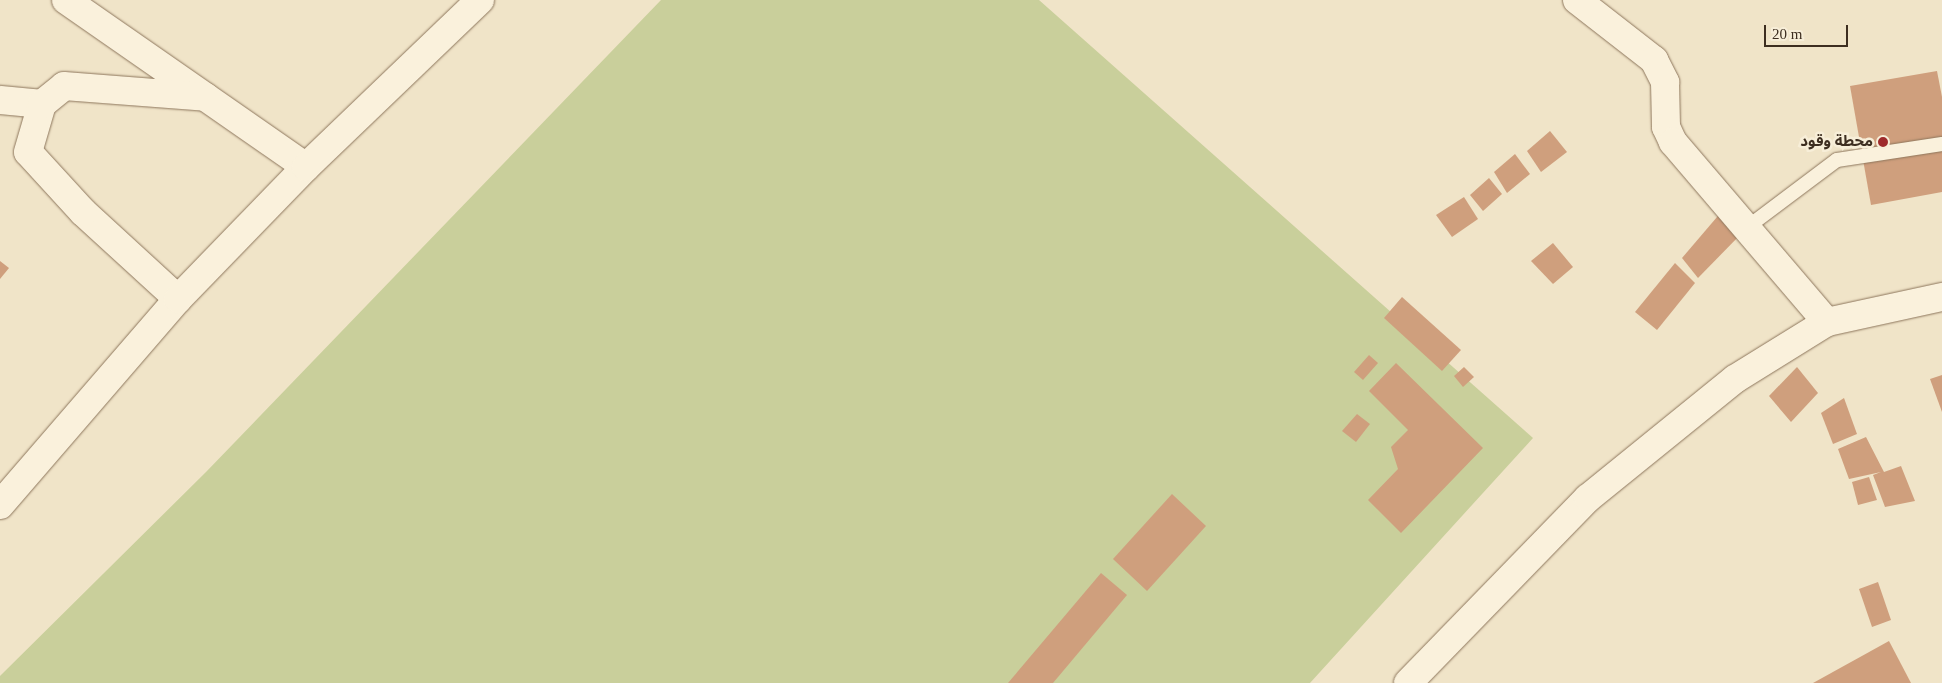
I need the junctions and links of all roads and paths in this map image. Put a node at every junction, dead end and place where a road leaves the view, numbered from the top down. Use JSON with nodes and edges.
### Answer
{"nodes":[{"id":1,"x":66,"y":0,"type":"edge"},
{"id":2,"x":480,"y":0,"type":"edge"},
{"id":3,"x":1577,"y":0,"type":"edge"},
{"id":4,"x":206,"y":97,"type":"junction"},
{"id":5,"x":0,"y":100,"type":"edge"},
{"id":6,"x":42,"y":104,"type":"junction"},
{"id":7,"x":1942,"y":144,"type":"edge"},
{"id":8,"x":306,"y":167,"type":"junction"},
{"id":9,"x":1749,"y":226,"type":"junction"},
{"id":10,"x":1942,"y":297,"type":"edge"},
{"id":11,"x":178,"y":299,"type":"junction"},
{"id":12,"x":1828,"y":322,"type":"junction"},
{"id":13,"x":0,"y":505,"type":"edge"},
{"id":14,"x":1408,"y":683,"type":"edge"}],
"edges":[{"from":1,"to":4,"type":"street"},
{"from":2,"to":8,"type":"street"},
{"from":3,"to":9,"type":"street"},
{"from":4,"to":6,"type":"street"},
{"from":4,"to":8,"type":"street"},
{"from":5,"to":6,"type":"street"},
{"from":6,"to":11,"type":"street"},
{"from":7,"to":9,"type":"lane"},
{"from":8,"to":11,"type":"street"},
{"from":9,"to":12,"type":"street"},
{"from":10,"to":12,"type":"street"},
{"from":11,"to":13,"type":"street"},
{"from":12,"to":14,"type":"street"}]}
